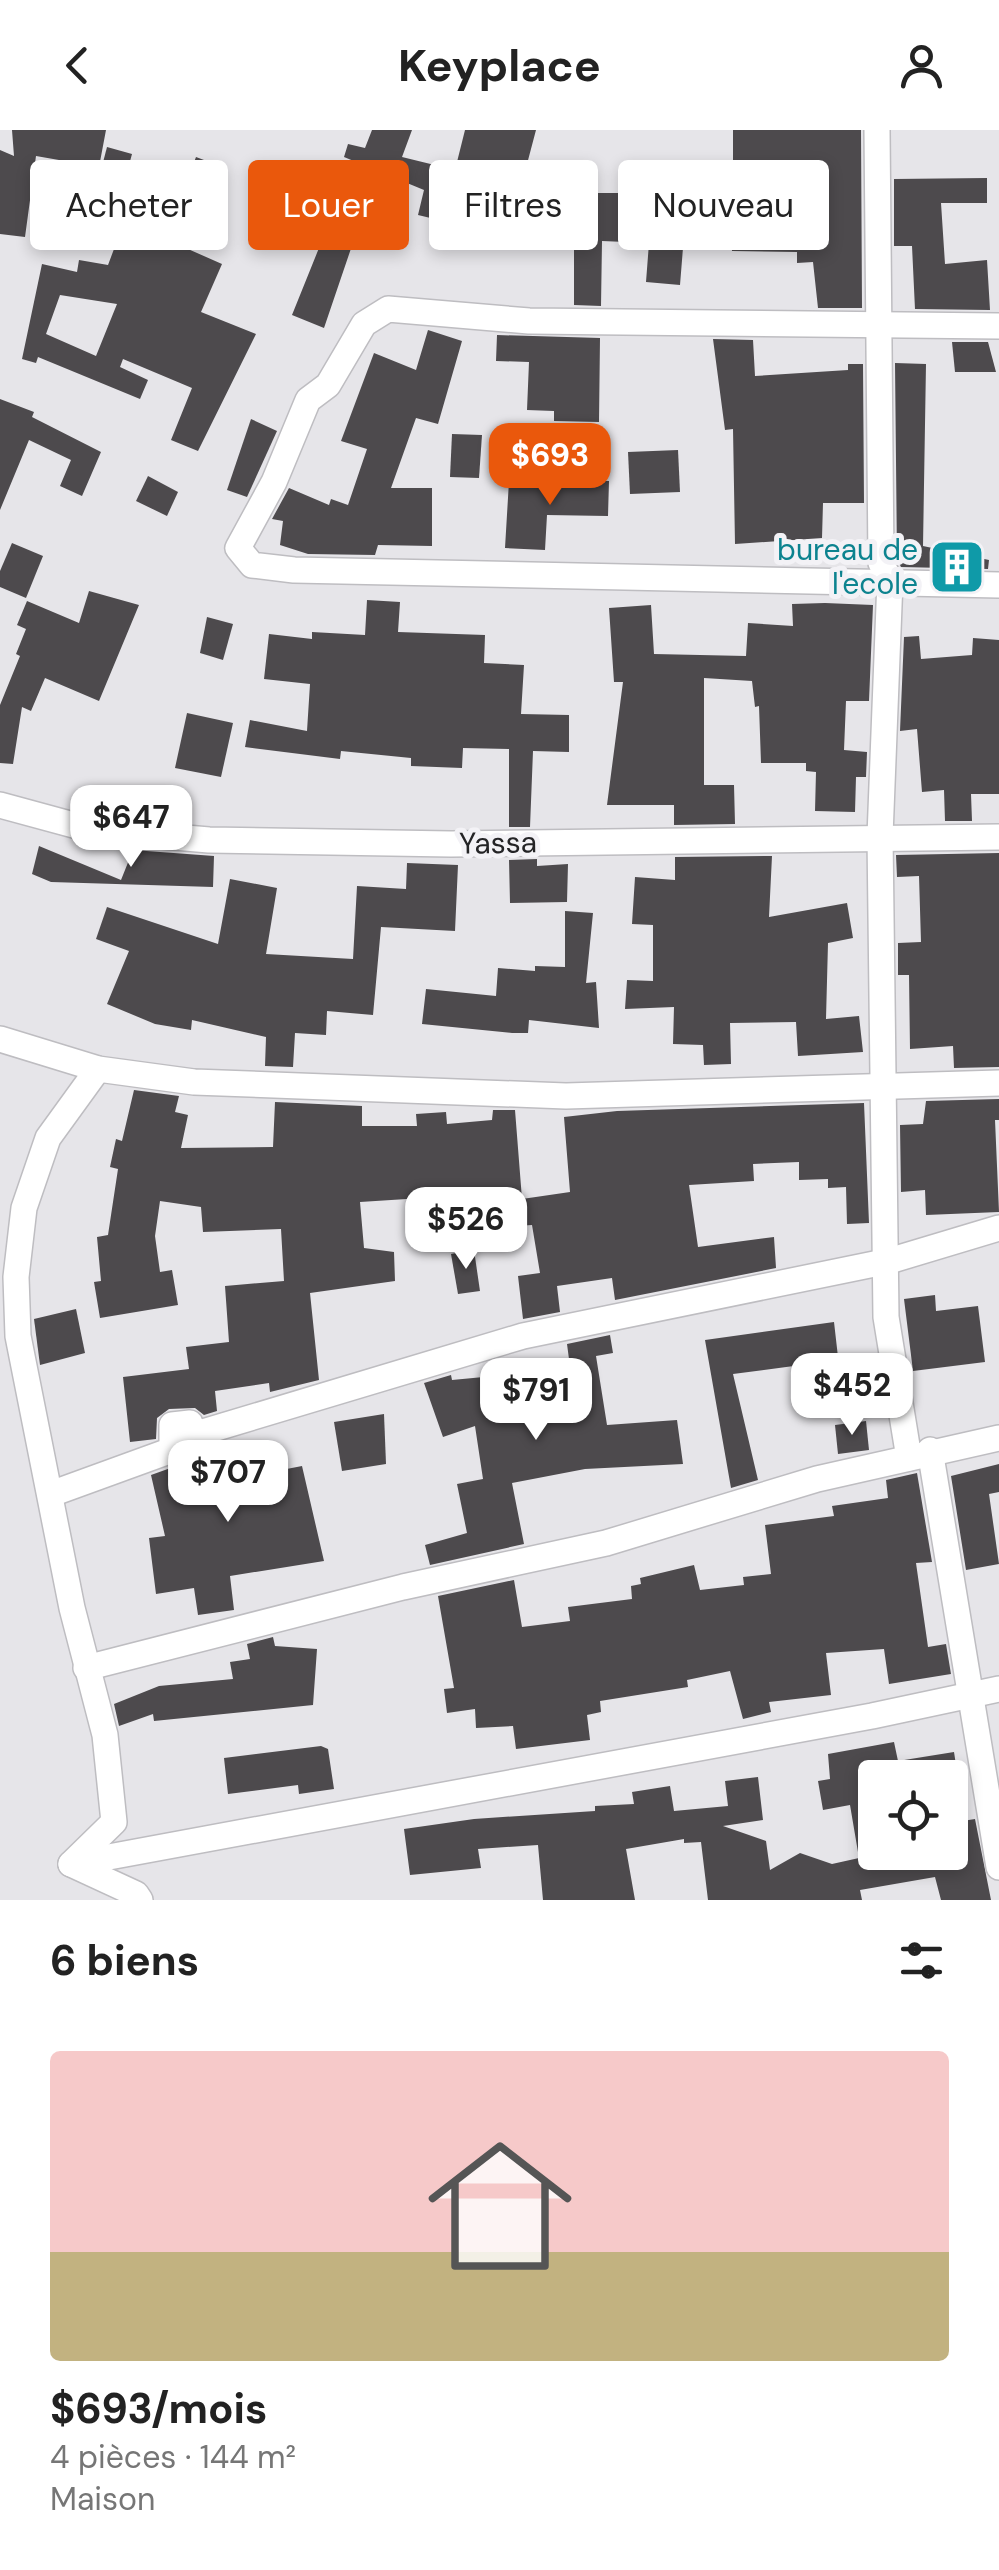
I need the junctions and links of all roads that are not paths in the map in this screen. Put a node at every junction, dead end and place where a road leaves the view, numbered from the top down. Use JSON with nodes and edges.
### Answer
{"nodes":[{"id":1,"x":877,"y":130,"type":"edge"},
{"id":2,"x":880,"y":325,"type":"junction"},
{"id":3,"x":999,"y":326,"type":"edge"},
{"id":4,"x":890,"y":580,"type":"junction"},
{"id":5,"x":999,"y":585,"type":"edge"},
{"id":6,"x":0,"y":805,"type":"edge"},
{"id":7,"x":880,"y":836,"type":"junction"},
{"id":8,"x":999,"y":837,"type":"edge"},
{"id":9,"x":0,"y":1039,"type":"edge"},
{"id":10,"x":98,"y":1068,"type":"junction"},
{"id":11,"x":999,"y":1083,"type":"edge"},
{"id":12,"x":886,"y":1086,"type":"junction"},
{"id":13,"x":999,"y":1228,"type":"edge"},
{"id":14,"x":889,"y":1261,"type":"junction"},
{"id":15,"x":999,"y":1438,"type":"edge"},
{"id":16,"x":920,"y":1454,"type":"junction"},
{"id":17,"x":51,"y":1494,"type":"junction"},
{"id":18,"x":86,"y":1668,"type":"junction"},
{"id":19,"x":999,"y":1689,"type":"edge"},
{"id":20,"x":971,"y":1695,"type":"junction"},
{"id":21,"x":71,"y":1864,"type":"junction"},
{"id":22,"x":999,"y":1867,"type":"edge"},
{"id":23,"x":140,"y":1900,"type":"edge"}],
"edges":[{"from":1,"to":2,"type":"street"},
{"from":2,"to":3,"type":"street"},
{"from":2,"to":4,"type":"street"},
{"from":2,"to":4,"type":"street"},
{"from":4,"to":5,"type":"street"},
{"from":4,"to":7,"type":"street"},
{"from":6,"to":7,"type":"street","name":"Yassa"},
{"from":7,"to":8,"type":"street","name":"Yassa"},
{"from":7,"to":12,"type":"street"},
{"from":9,"to":10,"type":"street"},
{"from":10,"to":12,"type":"street"},
{"from":10,"to":17,"type":"street"},
{"from":11,"to":12,"type":"street"},
{"from":12,"to":14,"type":"street"},
{"from":13,"to":14,"type":"street"},
{"from":14,"to":16,"type":"street"},
{"from":14,"to":17,"type":"street"},
{"from":15,"to":16,"type":"street"},
{"from":16,"to":18,"type":"street"},
{"from":16,"to":20,"type":"street"},
{"from":17,"to":18,"type":"street"},
{"from":18,"to":21,"type":"street"},
{"from":19,"to":20,"type":"street"},
{"from":20,"to":21,"type":"street"},
{"from":20,"to":22,"type":"street"},
{"from":21,"to":23,"type":"street"}]}
